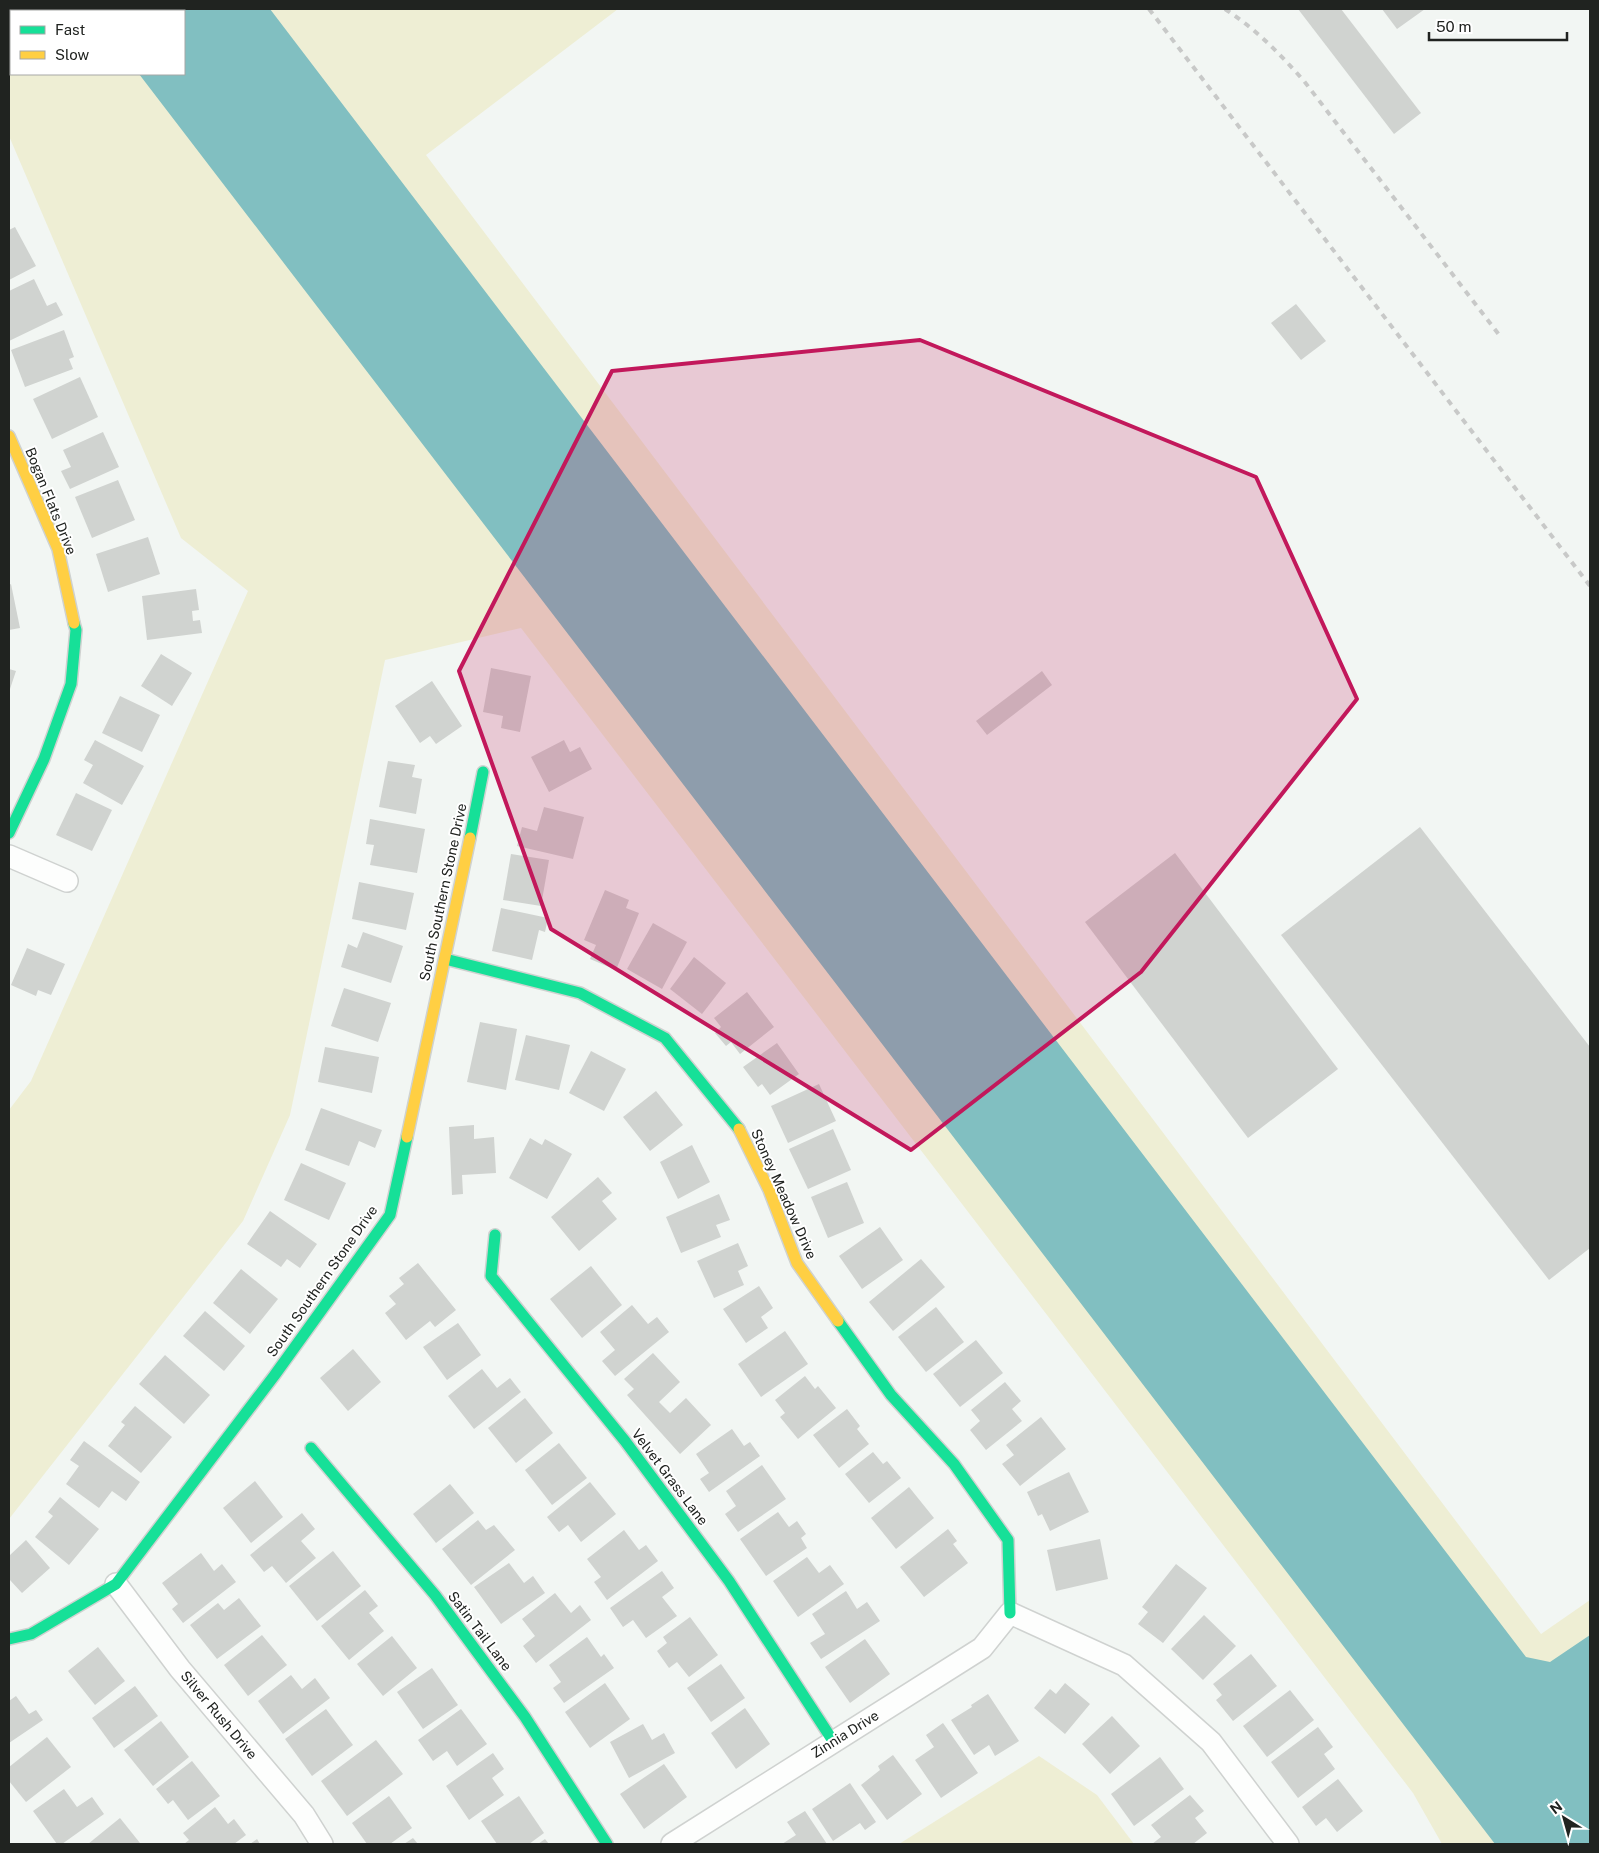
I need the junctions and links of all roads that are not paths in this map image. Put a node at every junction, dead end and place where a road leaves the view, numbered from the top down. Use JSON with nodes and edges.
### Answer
{"nodes":[{"id":1,"x":9,"y":436,"type":"edge"},
{"id":2,"x":483,"y":772,"type":"dead end"},
{"id":3,"x":9,"y":833,"type":"edge"},
{"id":4,"x":9,"y":856,"type":"edge"},
{"id":5,"x":67,"y":881,"type":"dead end"},
{"id":6,"x":445,"y":959,"type":"junction"},
{"id":7,"x":495,"y":1235,"type":"dead end"},
{"id":8,"x":311,"y":1448,"type":"dead end"},
{"id":9,"x":116,"y":1584,"type":"junction"},
{"id":10,"x":1010,"y":1613,"type":"junction"},
{"id":11,"x":9,"y":1639,"type":"edge"},
{"id":12,"x":832,"y":1741,"type":"junction"},
{"id":13,"x":322,"y":1844,"type":"edge"},
{"id":14,"x":607,"y":1844,"type":"edge"},
{"id":15,"x":672,"y":1844,"type":"edge"},
{"id":16,"x":1288,"y":1844,"type":"edge"}],
"edges":[{"from":1,"to":3,"type":"street","name":"Bogan Flats Drive"},
{"from":2,"to":6,"type":"street","name":"South Southern Stone Drive"},
{"from":4,"to":5,"type":"street"},
{"from":6,"to":9,"type":"street","name":"South Southern Stone Drive"},
{"from":6,"to":10,"type":"street","name":"Stoney Meadow Drive"},
{"from":7,"to":12,"type":"street","name":"Velvet Grass Lane"},
{"from":8,"to":14,"type":"street","name":"Satin Tail Lane"},
{"from":9,"to":11,"type":"street"},
{"from":9,"to":13,"type":"street","name":"Silver Rush Drive"},
{"from":10,"to":12,"type":"street","name":"Zinnia Drive"},
{"from":10,"to":16,"type":"street"},
{"from":12,"to":15,"type":"street","name":"Zinnia Drive"}]}
